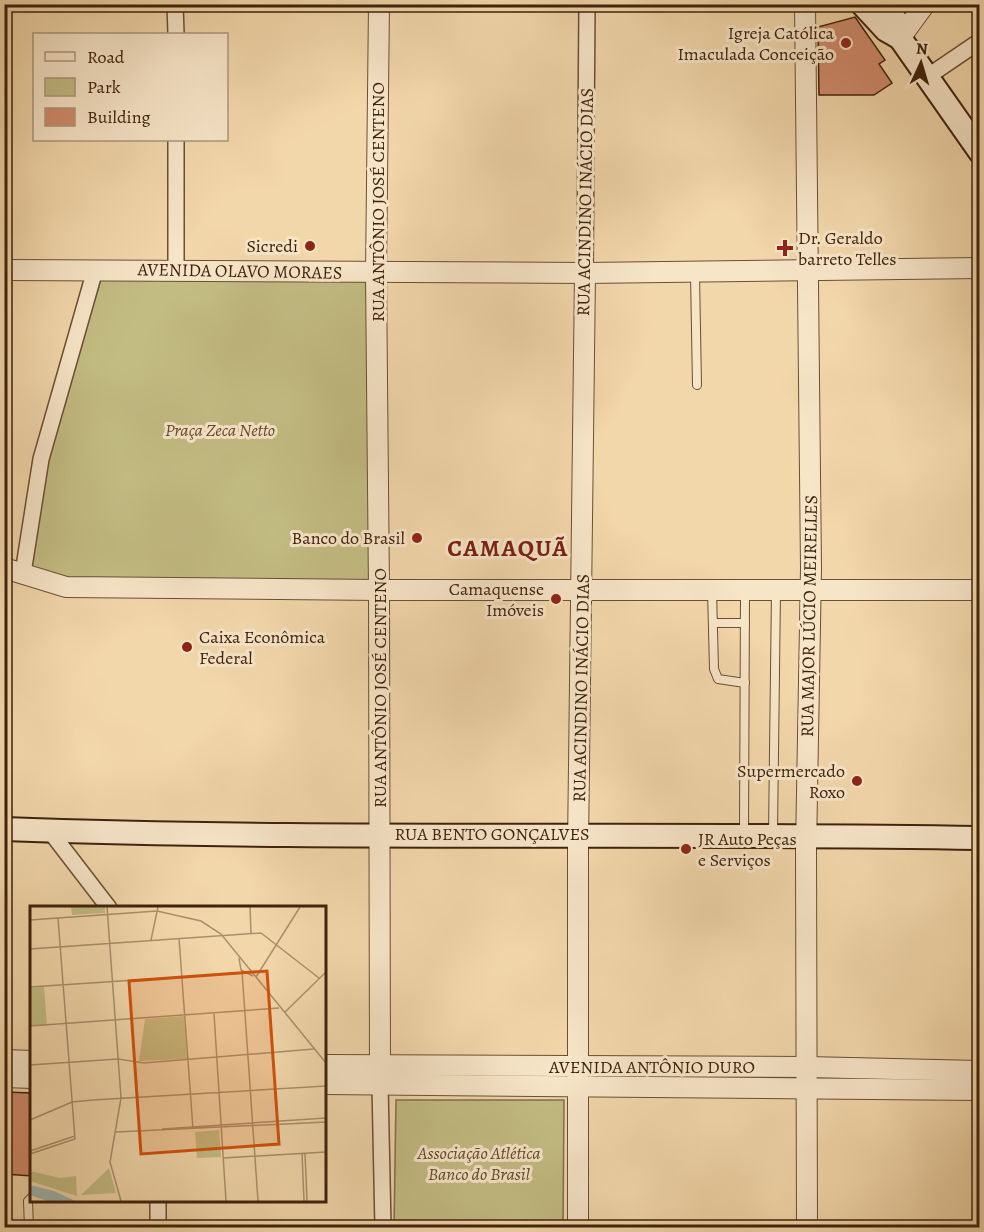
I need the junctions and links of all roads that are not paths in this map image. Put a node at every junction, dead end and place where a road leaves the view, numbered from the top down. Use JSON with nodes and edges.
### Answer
{"nodes":[{"id":1,"x":176,"y":4,"type":"edge"},
{"id":2,"x":379,"y":4,"type":"edge"},
{"id":3,"x":587,"y":4,"type":"edge"},
{"id":4,"x":805,"y":4,"type":"edge"},
{"id":5,"x":862,"y":4,"type":"edge"},
{"id":6,"x":887,"y":4,"type":"edge"},
{"id":7,"x":925,"y":4,"type":"edge"},
{"id":8,"x":176,"y":33,"type":"edge"},
{"id":9,"x":900,"y":38,"type":"junction"},
{"id":10,"x":980,"y":41,"type":"edge"},
{"id":11,"x":927,"y":77,"type":"junction"},
{"id":12,"x":176,"y":141,"type":"edge"},
{"id":13,"x":980,"y":152,"type":"edge"},
{"id":14,"x":980,"y":268,"type":"edge"},
{"id":15,"x":4,"y":270,"type":"edge"},
{"id":16,"x":95,"y":270,"type":"junction"},
{"id":17,"x":176,"y":270,"type":"junction"},
{"id":18,"x":695,"y":272,"type":"junction"},
{"id":19,"x":807,"y":272,"type":"junction"},
{"id":20,"x":376,"y":273,"type":"junction"},
{"id":21,"x":585,"y":273,"type":"junction"},
{"id":22,"x":697,"y":385,"type":"dead end"},
{"id":23,"x":14,"y":570,"type":"edge"},
{"id":24,"x":712,"y":588,"type":"junction"},
{"id":25,"x":746,"y":588,"type":"junction"},
{"id":26,"x":811,"y":588,"type":"junction"},
{"id":27,"x":582,"y":589,"type":"junction"},
{"id":28,"x":776,"y":589,"type":"junction"},
{"id":29,"x":380,"y":590,"type":"junction"},
{"id":30,"x":980,"y":590,"type":"edge"},
{"id":31,"x":713,"y":623,"type":"junction"},
{"id":32,"x":745,"y":623,"type":"junction"},
{"id":33,"x":745,"y":683,"type":"junction"},
{"id":34,"x":4,"y":829,"type":"edge"},
{"id":35,"x":49,"y":830,"type":"junction"},
{"id":36,"x":579,"y":834,"type":"junction"},
{"id":37,"x":744,"y":834,"type":"junction"},
{"id":38,"x":774,"y":834,"type":"junction"},
{"id":39,"x":380,"y":835,"type":"junction"},
{"id":40,"x":806,"y":835,"type":"junction"},
{"id":41,"x":980,"y":838,"type":"edge"},
{"id":42,"x":108,"y":906,"type":"edge"},
{"id":43,"x":4,"y":1060,"type":"edge"},
{"id":44,"x":30,"y":1061,"type":"edge"},
{"id":45,"x":326,"y":1065,"type":"edge"},
{"id":46,"x":807,"y":1067,"type":"junction"},
{"id":47,"x":980,"y":1071,"type":"edge"},
{"id":48,"x":379,"y":1075,"type":"junction"},
{"id":49,"x":578,"y":1076,"type":"junction"},
{"id":50,"x":4,"y":1077,"type":"edge"},
{"id":51,"x":30,"y":1078,"type":"edge"},
{"id":52,"x":326,"y":1084,"type":"edge"},
{"id":53,"x":807,"y":1087,"type":"junction"},
{"id":54,"x":980,"y":1090,"type":"edge"},
{"id":55,"x":30,"y":1199,"type":"edge"},
{"id":56,"x":159,"y":1202,"type":"edge"},
{"id":57,"x":29,"y":1227,"type":"edge"},
{"id":58,"x":158,"y":1227,"type":"edge"},
{"id":59,"x":383,"y":1227,"type":"edge"},
{"id":60,"x":578,"y":1227,"type":"edge"},
{"id":61,"x":807,"y":1227,"type":"edge"}],
"edges":[{"from":1,"to":8,"type":"street"},
{"from":2,"to":20,"type":"street","name":"RUA ANTÔNIO JOSÉ CENTENO"},
{"from":3,"to":21,"type":"street","name":"RUA ACINDINO INÁCIO DIAS"},
{"from":4,"to":19,"type":"street","name":"RUA MAJOR LÚCIO MEIRELLES"},
{"from":5,"to":9,"type":"main road"},
{"from":6,"to":9,"type":"main road"},
{"from":7,"to":9,"type":"street"},
{"from":9,"to":11,"type":"main road"},
{"from":10,"to":11,"type":"street"},
{"from":11,"to":13,"type":"main road"},
{"from":12,"to":17,"type":"street"},
{"from":14,"to":19,"type":"street","name":"AVENIDA OLAVO MORAES"},
{"from":15,"to":16,"type":"street","name":"AVENIDA OLAVO MORAES"},
{"from":16,"to":17,"type":"street","name":"AVENIDA OLAVO MORAES"},
{"from":16,"to":23,"type":"street"},
{"from":17,"to":20,"type":"street","name":"AVENIDA OLAVO MORAES"},
{"from":18,"to":19,"type":"street","name":"AVENIDA OLAVO MORAES"},
{"from":18,"to":21,"type":"street","name":"AVENIDA OLAVO MORAES"},
{"from":18,"to":22,"type":"lane"},
{"from":19,"to":26,"type":"street","name":"RUA MAJOR LÚCIO MEIRELLES"},
{"from":20,"to":21,"type":"street","name":"AVENIDA OLAVO MORAES"},
{"from":20,"to":29,"type":"street","name":"RUA ANTÔNIO JOSÉ CENTENO"},
{"from":21,"to":27,"type":"street","name":"RUA ACINDINO INÁCIO DIAS"},
{"from":23,"to":29,"type":"street"},
{"from":24,"to":25,"type":"street"},
{"from":24,"to":27,"type":"street"},
{"from":24,"to":31,"type":"lane"},
{"from":25,"to":28,"type":"street"},
{"from":25,"to":32,"type":"lane"},
{"from":26,"to":28,"type":"street"},
{"from":26,"to":30,"type":"street"},
{"from":26,"to":40,"type":"street","name":"RUA MAJOR LÚCIO MEIRELLES"},
{"from":27,"to":29,"type":"street"},
{"from":27,"to":36,"type":"street","name":"RUA ACINDINO INÁCIO DIAS"},
{"from":28,"to":38,"type":"lane"},
{"from":29,"to":39,"type":"street","name":"RUA ANTÔNIO JOSÉ CENTENO"},
{"from":31,"to":32,"type":"lane"},
{"from":31,"to":33,"type":"lane"},
{"from":32,"to":33,"type":"lane"},
{"from":33,"to":37,"type":"lane"},
{"from":34,"to":35,"type":"main road","name":"RUA BENTO GONÇALVES"},
{"from":35,"to":39,"type":"main road","name":"RUA BENTO GONÇALVES"},
{"from":35,"to":42,"type":"street"},
{"from":36,"to":37,"type":"main road","name":"RUA BENTO GONÇALVES"},
{"from":36,"to":39,"type":"main road","name":"RUA BENTO GONÇALVES"},
{"from":36,"to":49,"type":"street","name":"RUA ACINDINO INÁCIO DIAS"},
{"from":37,"to":38,"type":"main road","name":"RUA BENTO GONÇALVES"},
{"from":38,"to":40,"type":"main road","name":"RUA BENTO GONÇALVES"},
{"from":39,"to":48,"type":"street","name":"RUA ANTÔNIO JOSÉ CENTENO"},
{"from":40,"to":41,"type":"main road","name":"RUA BENTO GONÇALVES"},
{"from":40,"to":46,"type":"street","name":"RUA MAJOR LÚCIO MEIRELLES"},
{"from":43,"to":44,"type":"street"},
{"from":45,"to":48,"type":"street","name":"AVENIDA ANTÔNIO DURO"},
{"from":46,"to":47,"type":"street","name":"AVENIDA ANTÔNIO DURO"},
{"from":46,"to":49,"type":"street","name":"AVENIDA ANTÔNIO DURO"},
{"from":46,"to":53,"type":"street","name":"RUA MAJOR LÚCIO MEIRELLES"},
{"from":48,"to":49,"type":"street","name":"AVENIDA ANTÔNIO DURO"},
{"from":48,"to":52,"type":"street","name":"AVENIDA ANTÔNIO DURO"},
{"from":48,"to":59,"type":"street","name":"RUA ANTÔNIO JOSÉ CENTENO"},
{"from":49,"to":53,"type":"street","name":"AVENIDA ANTÔNIO DURO"},
{"from":49,"to":60,"type":"street","name":"RUA ACINDINO INÁCIO DIAS"},
{"from":50,"to":51,"type":"street"},
{"from":53,"to":54,"type":"street","name":"AVENIDA ANTÔNIO DURO"},
{"from":53,"to":61,"type":"street","name":"RUA MAJOR LÚCIO MEIRELLES"},
{"from":55,"to":57,"type":"lane"},
{"from":56,"to":58,"type":"street"}]}
